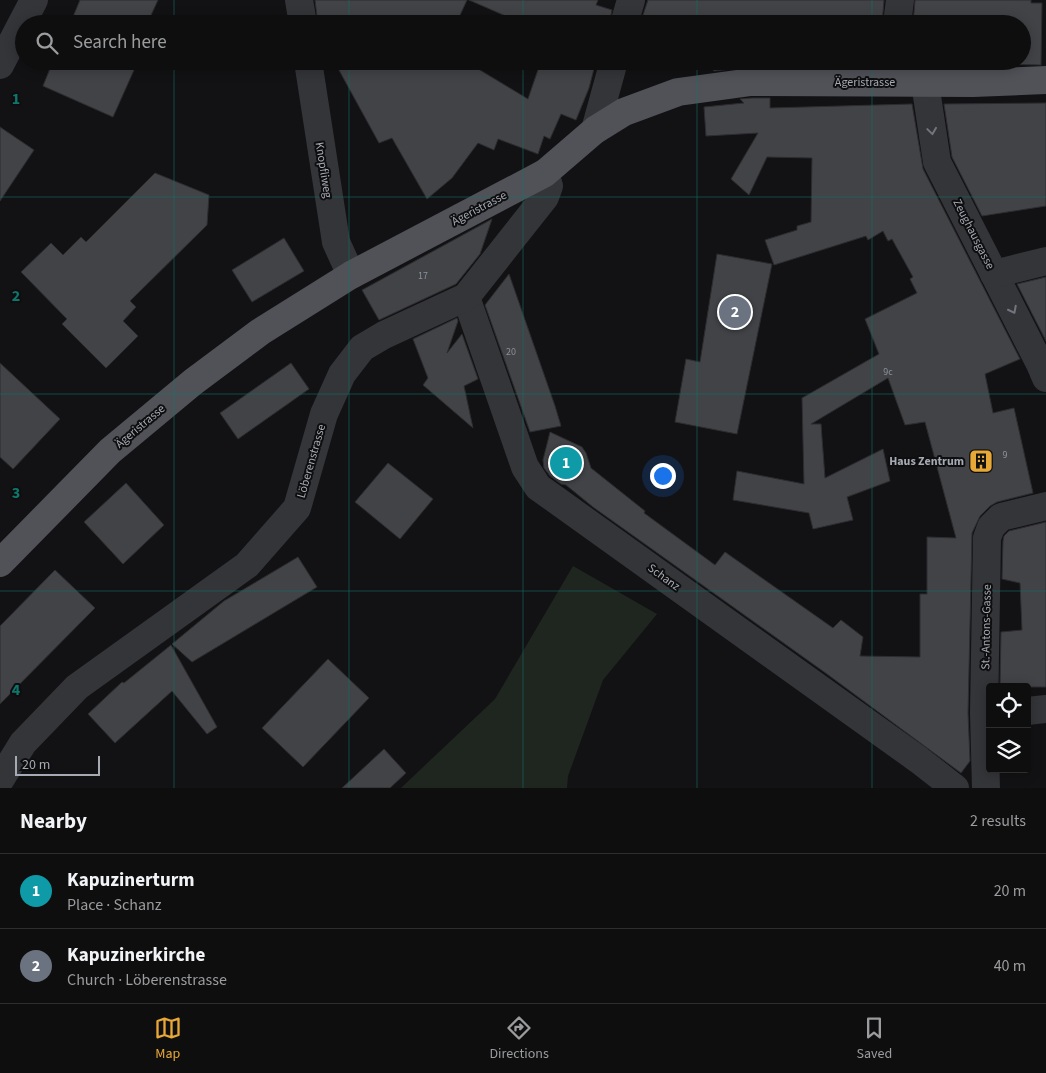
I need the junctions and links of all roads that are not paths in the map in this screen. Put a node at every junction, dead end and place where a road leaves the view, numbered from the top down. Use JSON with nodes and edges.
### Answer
{"nodes":[{"id":1,"x":34,"y":0,"type":"edge"},
{"id":2,"x":300,"y":0,"type":"edge"},
{"id":3,"x":631,"y":0,"type":"edge"},
{"id":4,"x":900,"y":0,"type":"edge"},
{"id":5,"x":26,"y":15,"type":"edge"},
{"id":6,"x":302,"y":15,"type":"edge"},
{"id":7,"x":627,"y":15,"type":"edge"},
{"id":8,"x":898,"y":15,"type":"edge"},
{"id":9,"x":15,"y":36,"type":"edge"},
{"id":10,"x":0,"y":65,"type":"edge"},
{"id":11,"x":309,"y":70,"type":"edge"},
{"id":12,"x":612,"y":70,"type":"edge"},
{"id":13,"x":897,"y":72,"type":"edge"},
{"id":14,"x":1046,"y":80,"type":"edge"},
{"id":15,"x":926,"y":83,"type":"junction"},
{"id":16,"x":595,"y":130,"type":"junction"},
{"id":17,"x":544,"y":173,"type":"junction"},
{"id":18,"x":1046,"y":261,"type":"edge"},
{"id":19,"x":994,"y":274,"type":"junction"},
{"id":20,"x":351,"y":275,"type":"junction"},
{"id":21,"x":466,"y":296,"type":"junction"},
{"id":22,"x":1046,"y":378,"type":"edge"},
{"id":23,"x":1046,"y":506,"type":"edge"},
{"id":24,"x":0,"y":563,"type":"edge"},
{"id":25,"x":987,"y":683,"type":"edge"},
{"id":26,"x":1046,"y":709,"type":"edge"},
{"id":27,"x":1031,"y":710,"type":"edge"},
{"id":28,"x":987,"y":728,"type":"edge"},
{"id":29,"x":0,"y":780,"type":"edge"},
{"id":30,"x":955,"y":788,"type":"edge"},
{"id":31,"x":986,"y":788,"type":"edge"}],
"edges":[{"from":1,"to":5,"type":"street"},
{"from":2,"to":6,"type":"street"},
{"from":3,"to":7,"type":"street"},
{"from":4,"to":8,"type":"street"},
{"from":9,"to":10,"type":"street"},
{"from":11,"to":20,"type":"street","name":"Knopfliweg"},
{"from":12,"to":16,"type":"street"},
{"from":13,"to":15,"type":"main road","name":"Ägeristrasse"},
{"from":13,"to":16,"type":"main road","name":"Ägeristrasse"},
{"from":14,"to":15,"type":"main road","name":"Ägeristrasse"},
{"from":15,"to":19,"type":"street","name":"Zeughausgasse","one_way":true},
{"from":16,"to":17,"type":"main road","name":"Ägeristrasse"},
{"from":17,"to":20,"type":"main road","name":"Ägeristrasse"},
{"from":17,"to":21,"type":"street","name":"Löberenstrasse"},
{"from":18,"to":19,"type":"street"},
{"from":19,"to":22,"type":"street","name":"Zeughausgasse","one_way":true},
{"from":20,"to":24,"type":"main road","name":"Ägeristrasse"},
{"from":21,"to":29,"type":"street","name":"Löberenstrasse"},
{"from":21,"to":30,"type":"street","name":"Schanz"},
{"from":23,"to":25,"type":"street","name":"St.-Antons-Gasse"},
{"from":26,"to":27,"type":"street"},
{"from":28,"to":31,"type":"street","name":"St.-Antons-Gasse"}]}
